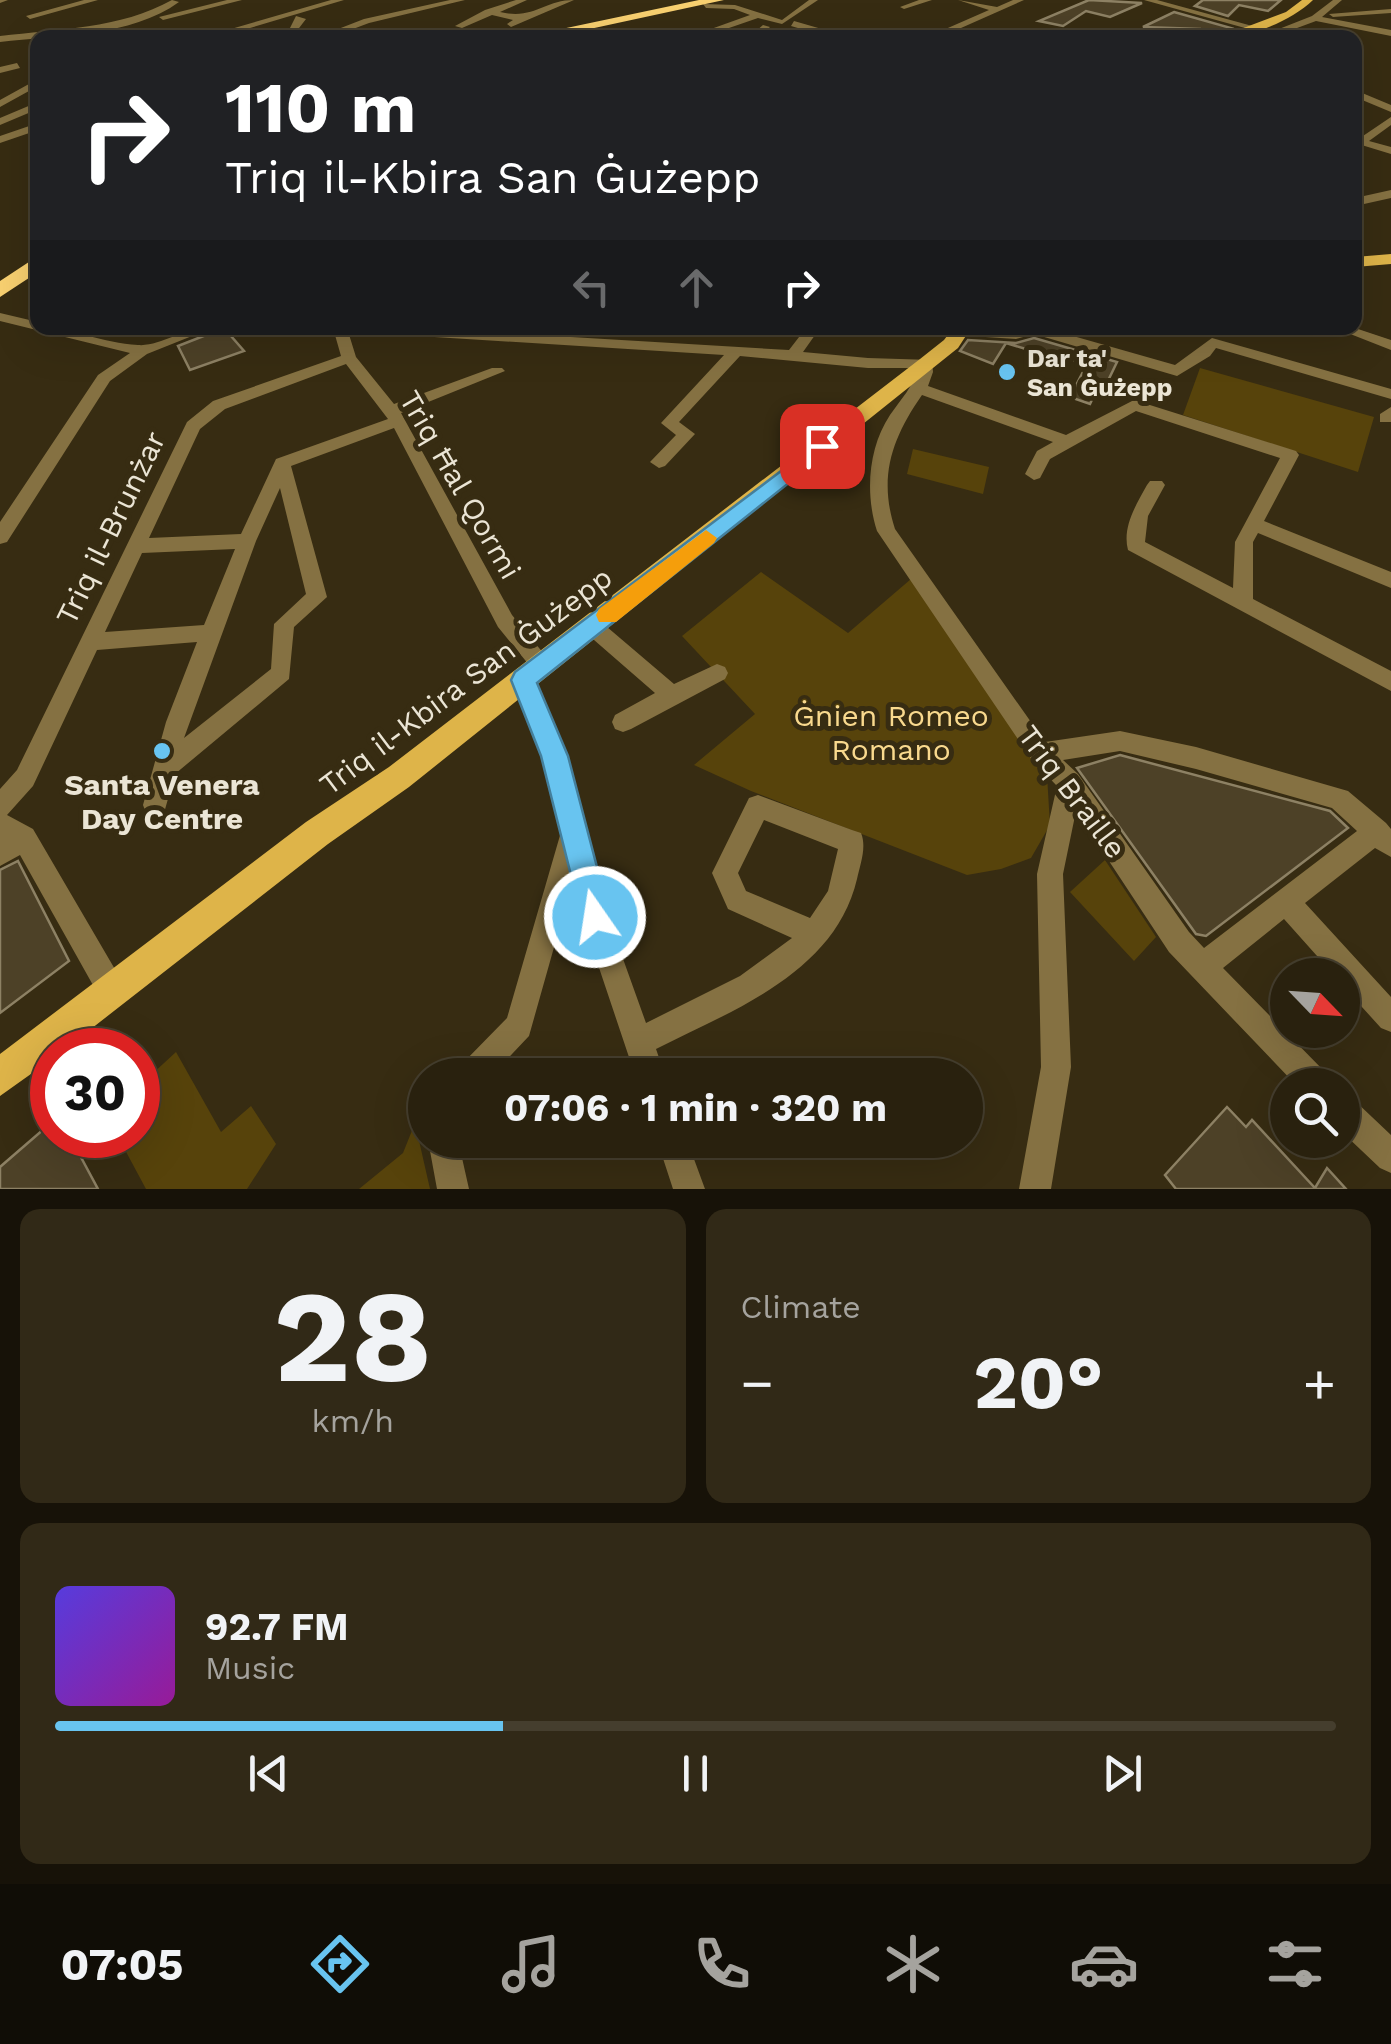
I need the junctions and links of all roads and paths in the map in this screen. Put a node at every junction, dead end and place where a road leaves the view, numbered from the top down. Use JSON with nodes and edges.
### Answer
{"nodes":[{"id":1,"x":94,"y":0,"type":"edge"},
{"id":2,"x":238,"y":0,"type":"edge"},
{"id":3,"x":340,"y":0,"type":"edge"},
{"id":4,"x":460,"y":0,"type":"edge"},
{"id":5,"x":496,"y":0,"type":"edge"},
{"id":6,"x":523,"y":0,"type":"edge"},
{"id":7,"x":570,"y":0,"type":"edge"},
{"id":8,"x":735,"y":0,"type":"edge"},
{"id":9,"x":746,"y":0,"type":"edge"},
{"id":10,"x":814,"y":0,"type":"edge"},
{"id":11,"x":928,"y":0,"type":"edge"},
{"id":12,"x":962,"y":0,"type":"edge"},
{"id":13,"x":1020,"y":0,"type":"edge"},
{"id":14,"x":1148,"y":0,"type":"edge"},
{"id":15,"x":1308,"y":0,"type":"edge"},
{"id":16,"x":1320,"y":0,"type":"edge"},
{"id":17,"x":1338,"y":0,"type":"edge"},
{"id":18,"x":174,"y":3,"type":"edge"},
{"id":19,"x":712,"y":3,"type":"edge"},
{"id":20,"x":474,"y":7,"type":"junction"},
{"id":21,"x":904,"y":8,"type":"dead end"},
{"id":22,"x":996,"y":9,"type":"junction"},
{"id":23,"x":1389,"y":10,"type":"edge"},
{"id":24,"x":178,"y":13,"type":"junction"},
{"id":25,"x":492,"y":13,"type":"junction"},
{"id":26,"x":245,"y":14,"type":"dead end"},
{"id":27,"x":396,"y":14,"type":"junction"},
{"id":28,"x":296,"y":15,"type":"junction"},
{"id":29,"x":757,"y":15,"type":"junction"},
{"id":30,"x":1313,"y":18,"type":"junction"},
{"id":31,"x":522,"y":20,"type":"junction"},
{"id":32,"x":740,"y":21,"type":"junction"},
{"id":33,"x":117,"y":22,"type":"junction"},
{"id":34,"x":414,"y":22,"type":"dead end"},
{"id":35,"x":138,"y":23,"type":"junction"},
{"id":36,"x":509,"y":24,"type":"dead end"},
{"id":37,"x":38,"y":25,"type":"junction"},
{"id":38,"x":94,"y":25,"type":"junction"},
{"id":39,"x":783,"y":25,"type":"edge"},
{"id":40,"x":203,"y":26,"type":"dead end"},
{"id":41,"x":459,"y":26,"type":"dead end"},
{"id":42,"x":951,"y":28,"type":"junction"},
{"id":43,"x":49,"y":30,"type":"edge"},
{"id":44,"x":77,"y":30,"type":"edge"},
{"id":45,"x":92,"y":30,"type":"edge"},
{"id":46,"x":129,"y":30,"type":"edge"},
{"id":47,"x":212,"y":30,"type":"edge"},
{"id":48,"x":232,"y":30,"type":"edge"},
{"id":49,"x":255,"y":30,"type":"edge"},
{"id":50,"x":294,"y":30,"type":"edge"},
{"id":51,"x":345,"y":30,"type":"edge"},
{"id":52,"x":568,"y":30,"type":"edge"},
{"id":53,"x":585,"y":30,"type":"edge"},
{"id":54,"x":714,"y":30,"type":"edge"},
{"id":55,"x":815,"y":30,"type":"edge"},
{"id":56,"x":947,"y":30,"type":"edge"},
{"id":57,"x":959,"y":30,"type":"edge"},
{"id":58,"x":1251,"y":30,"type":"edge"},
{"id":59,"x":1262,"y":30,"type":"edge"},
{"id":60,"x":1263,"y":30,"type":"edge"},
{"id":61,"x":1266,"y":30,"type":"edge"},
{"id":62,"x":30,"y":36,"type":"edge"},
{"id":63,"x":1391,"y":36,"type":"edge"},
{"id":64,"x":0,"y":38,"type":"edge"},
{"id":65,"x":1362,"y":39,"type":"edge"},
{"id":66,"x":30,"y":44,"type":"edge"},
{"id":67,"x":0,"y":52,"type":"edge"},
{"id":68,"x":17,"y":66,"type":"dead end"},
{"id":69,"x":0,"y":70,"type":"edge"},
{"id":70,"x":30,"y":87,"type":"edge"},
{"id":71,"x":1362,"y":97,"type":"edge"},
{"id":72,"x":0,"y":104,"type":"edge"},
{"id":73,"x":30,"y":106,"type":"edge"},
{"id":74,"x":1391,"y":109,"type":"edge"},
{"id":75,"x":0,"y":120,"type":"edge"},
{"id":76,"x":1391,"y":120,"type":"edge"},
{"id":77,"x":30,"y":129,"type":"edge"},
{"id":78,"x":1362,"y":138,"type":"edge"},
{"id":79,"x":0,"y":140,"type":"edge"},
{"id":80,"x":1362,"y":142,"type":"edge"},
{"id":81,"x":1386,"y":150,"type":"edge"},
{"id":82,"x":1362,"y":192,"type":"edge"},
{"id":83,"x":1391,"y":194,"type":"edge"},
{"id":84,"x":1374,"y":198,"type":"junction"},
{"id":85,"x":1362,"y":201,"type":"edge"},
{"id":86,"x":30,"y":258,"type":"edge"},
{"id":87,"x":1391,"y":260,"type":"edge"},
{"id":88,"x":1362,"y":262,"type":"edge"},
{"id":89,"x":30,"y":268,"type":"edge"},
{"id":90,"x":0,"y":281,"type":"edge"},
{"id":91,"x":0,"y":291,"type":"edge"},
{"id":92,"x":3,"y":320,"type":"edge"},
{"id":93,"x":30,"y":325,"type":"edge"},
{"id":94,"x":73,"y":335,"type":"edge"},
{"id":95,"x":186,"y":335,"type":"edge"},
{"id":96,"x":342,"y":335,"type":"edge"},
{"id":97,"x":466,"y":335,"type":"edge"},
{"id":98,"x":808,"y":335,"type":"edge"},
{"id":99,"x":957,"y":335,"type":"edge"},
{"id":100,"x":1054,"y":335,"type":"edge"},
{"id":101,"x":1362,"y":335,"type":"edge"},
{"id":102,"x":1391,"y":345,"type":"edge"},
{"id":103,"x":142,"y":351,"type":"junction"},
{"id":104,"x":737,"y":352,"type":"junction"},
{"id":105,"x":793,"y":354,"type":"junction"},
{"id":106,"x":349,"y":358,"type":"junction"},
{"id":107,"x":497,"y":371,"type":"dead end"},
{"id":108,"x":923,"y":376,"type":"junction"},
{"id":109,"x":1391,"y":394,"type":"edge"},
{"id":110,"x":394,"y":416,"type":"junction"},
{"id":111,"x":1066,"y":441,"type":"junction"},
{"id":112,"x":659,"y":462,"type":"dead end"},
{"id":113,"x":282,"y":463,"type":"junction"},
{"id":114,"x":1034,"y":474,"type":"dead end"},
{"id":115,"x":1156,"y":485,"type":"dead end"},
{"id":116,"x":1256,"y":525,"type":"junction"},
{"id":117,"x":0,"y":537,"type":"edge"},
{"id":118,"x":246,"y":540,"type":"junction"},
{"id":119,"x":137,"y":546,"type":"junction"},
{"id":120,"x":1391,"y":580,"type":"edge"},
{"id":121,"x":1243,"y":603,"type":"junction"},
{"id":122,"x":592,"y":627,"type":"junction"},
{"id":123,"x":212,"y":633,"type":"junction"},
{"id":124,"x":89,"y":642,"type":"junction"},
{"id":125,"x":533,"y":672,"type":"junction"},
{"id":126,"x":717,"y":672,"type":"dead end"},
{"id":127,"x":1391,"y":682,"type":"edge"},
{"id":128,"x":672,"y":695,"type":"junction"},
{"id":129,"x":622,"y":722,"type":"dead end"},
{"id":130,"x":1040,"y":753,"type":"junction"},
{"id":131,"x":166,"y":767,"type":"junction"},
{"id":132,"x":1070,"y":782,"type":"junction"},
{"id":133,"x":0,"y":806,"type":"edge"},
{"id":134,"x":155,"y":806,"type":"dead end"},
{"id":135,"x":0,"y":824,"type":"edge"},
{"id":136,"x":574,"y":829,"type":"junction"},
{"id":137,"x":24,"y":838,"type":"junction"},
{"id":138,"x":1384,"y":838,"type":"edge"},
{"id":139,"x":0,"y":854,"type":"edge"},
{"id":140,"x":1286,"y":903,"type":"junction"},
{"id":141,"x":813,"y":933,"type":"junction"},
{"id":142,"x":1204,"y":966,"type":"junction"},
{"id":143,"x":113,"y":992,"type":"junction"},
{"id":144,"x":1391,"y":1018,"type":"edge"},
{"id":145,"x":638,"y":1042,"type":"junction"},
{"id":146,"x":487,"y":1058,"type":"edge"},
{"id":147,"x":644,"y":1058,"type":"edge"},
{"id":148,"x":1300,"y":1068,"type":"edge"},
{"id":149,"x":0,"y":1077,"type":"edge"},
{"id":150,"x":1360,"y":1127,"type":"edge"},
{"id":151,"x":1391,"y":1157,"type":"edge"},
{"id":152,"x":447,"y":1158,"type":"edge"},
{"id":153,"x":678,"y":1158,"type":"edge"},
{"id":154,"x":453,"y":1189,"type":"edge"},
{"id":155,"x":689,"y":1189,"type":"edge"},
{"id":156,"x":1035,"y":1189,"type":"edge"}],
"edges":[{"from":1,"to":37,"type":"street"},
{"from":2,"to":24,"type":"street"},
{"from":3,"to":28,"type":"street"},
{"from":4,"to":20,"type":"street"},
{"from":4,"to":27,"type":"street"},
{"from":5,"to":20,"type":"street"},
{"from":6,"to":25,"type":"street"},
{"from":7,"to":31,"type":"street"},
{"from":8,"to":19,"type":"highway"},
{"from":9,"to":39,"type":"street"},
{"from":10,"to":39,"type":"street"},
{"from":11,"to":21,"type":"street"},
{"from":12,"to":22,"type":"street"},
{"from":13,"to":22,"type":"street"},
{"from":14,"to":58,"type":"street"},
{"from":15,"to":59,"type":"main road"},
{"from":16,"to":60,"type":"main road"},
{"from":17,"to":30,"type":"street"},
{"from":18,"to":24,"type":"street"},
{"from":18,"to":33,"type":"street"},
{"from":19,"to":29,"type":"street"},
{"from":19,"to":52,"type":"highway"},
{"from":19,"to":53,"type":"highway"},
{"from":20,"to":25,"type":"street"},
{"from":22,"to":42,"type":"street"},
{"from":23,"to":30,"type":"street"},
{"from":24,"to":35,"type":"street"},
{"from":25,"to":31,"type":"street"},
{"from":25,"to":41,"type":"street"},
{"from":26,"to":28,"type":"street"},
{"from":27,"to":34,"type":"street"},
{"from":27,"to":51,"type":"street"},
{"from":28,"to":48,"type":"street"},
{"from":28,"to":49,"type":"street"},
{"from":28,"to":50,"type":"street"},
{"from":29,"to":32,"type":"street"},
{"from":29,"to":39,"type":"street"},
{"from":30,"to":61,"type":"street"},
{"from":30,"to":63,"type":"street"},
{"from":31,"to":36,"type":"street"},
{"from":32,"to":39,"type":"street"},
{"from":32,"to":54,"type":"street"},
{"from":33,"to":35,"type":"street"},
{"from":33,"to":38,"type":"street"},
{"from":35,"to":46,"type":"street"},
{"from":37,"to":43,"type":"street"},
{"from":37,"to":64,"type":"street"},
{"from":38,"to":44,"type":"street"},
{"from":38,"to":45,"type":"street"},
{"from":39,"to":55,"type":"street"},
{"from":40,"to":47,"type":"street"},
{"from":42,"to":56,"type":"street"},
{"from":42,"to":57,"type":"street"},
{"from":62,"to":64,"type":"street"},
{"from":63,"to":65,"type":"street"},
{"from":66,"to":67,"type":"street"},
{"from":68,"to":69,"type":"street"},
{"from":70,"to":72,"type":"street"},
{"from":71,"to":74,"type":"street"},
{"from":73,"to":75,"type":"street"},
{"from":76,"to":78,"type":"street"},
{"from":77,"to":79,"type":"street"},
{"from":80,"to":81,"type":"street"},
{"from":82,"to":84,"type":"street"},
{"from":83,"to":84,"type":"street"},
{"from":84,"to":85,"type":"street"},
{"from":86,"to":90,"type":"highway"},
{"from":87,"to":88,"type":"main road"},
{"from":89,"to":91,"type":"highway"},
{"from":92,"to":93,"type":"street"},
{"from":94,"to":103,"type":"street"},
{"from":95,"to":103,"type":"street"},
{"from":96,"to":106,"type":"street","name":"Triq Ħal Qormi"},
{"from":97,"to":104,"type":"street"},
{"from":98,"to":105,"type":"street"},
{"from":99,"to":108,"type":"main road","name":"Triq il-Kbira San Ġużepp"},
{"from":100,"to":109,"type":"street"},
{"from":101,"to":102,"type":"street"},
{"from":103,"to":117,"type":"street"},
{"from":104,"to":105,"type":"street"},
{"from":104,"to":112,"type":"street"},
{"from":105,"to":108,"type":"street"},
{"from":106,"to":110,"type":"street","name":"Triq Ħal Qormi"},
{"from":106,"to":119,"type":"street","name":"Triq il-Brunżar"},
{"from":107,"to":110,"type":"street"},
{"from":108,"to":111,"type":"street"},
{"from":108,"to":122,"type":"main road","name":"Triq il-Kbira San Ġużepp"},
{"from":108,"to":130,"type":"street","name":"Triq Braille"},
{"from":110,"to":113,"type":"street"},
{"from":110,"to":125,"type":"street","name":"Triq Ħal Qormi"},
{"from":111,"to":114,"type":"street"},
{"from":111,"to":116,"type":"street"},
{"from":113,"to":118,"type":"street"},
{"from":113,"to":131,"type":"street"},
{"from":115,"to":121,"type":"street"},
{"from":116,"to":120,"type":"street"},
{"from":116,"to":121,"type":"street"},
{"from":118,"to":119,"type":"street"},
{"from":118,"to":123,"type":"street"},
{"from":119,"to":124,"type":"street","name":"Triq il-Brunżar"},
{"from":121,"to":127,"type":"street"},
{"from":122,"to":125,"type":"main road","name":"Triq il-Kbira San Ġużepp"},
{"from":122,"to":128,"type":"street"},
{"from":123,"to":124,"type":"street"},
{"from":123,"to":131,"type":"street"},
{"from":124,"to":133,"type":"street","name":"Triq il-Brunżar"},
{"from":125,"to":136,"type":"street","name":"Triq Ħal Qormi"},
{"from":125,"to":143,"type":"main road","name":"Triq il-Kbira San Ġużepp"},
{"from":126,"to":128,"type":"street"},
{"from":128,"to":129,"type":"street"},
{"from":130,"to":132,"type":"street","name":"Triq Braille"},
{"from":130,"to":138,"type":"street"},
{"from":131,"to":134,"type":"street"},
{"from":132,"to":142,"type":"street","name":"Triq Braille"},
{"from":132,"to":156,"type":"street"},
{"from":135,"to":137,"type":"street"},
{"from":136,"to":145,"type":"street","name":"Triq Ħal Qormi"},
{"from":136,"to":146,"type":"street"},
{"from":137,"to":139,"type":"street"},
{"from":137,"to":143,"type":"street"},
{"from":138,"to":140,"type":"street"},
{"from":140,"to":142,"type":"street"},
{"from":140,"to":144,"type":"street"},
{"from":141,"to":141,"type":"street"},
{"from":141,"to":145,"type":"street"},
{"from":142,"to":148,"type":"street","name":"Triq Braille"},
{"from":143,"to":149,"type":"main road","name":"Triq il-Kbira San Ġużepp"},
{"from":145,"to":147,"type":"street","name":"Triq Ħal Qormi"},
{"from":150,"to":151,"type":"street"},
{"from":152,"to":154,"type":"street"},
{"from":153,"to":155,"type":"street"}]}
